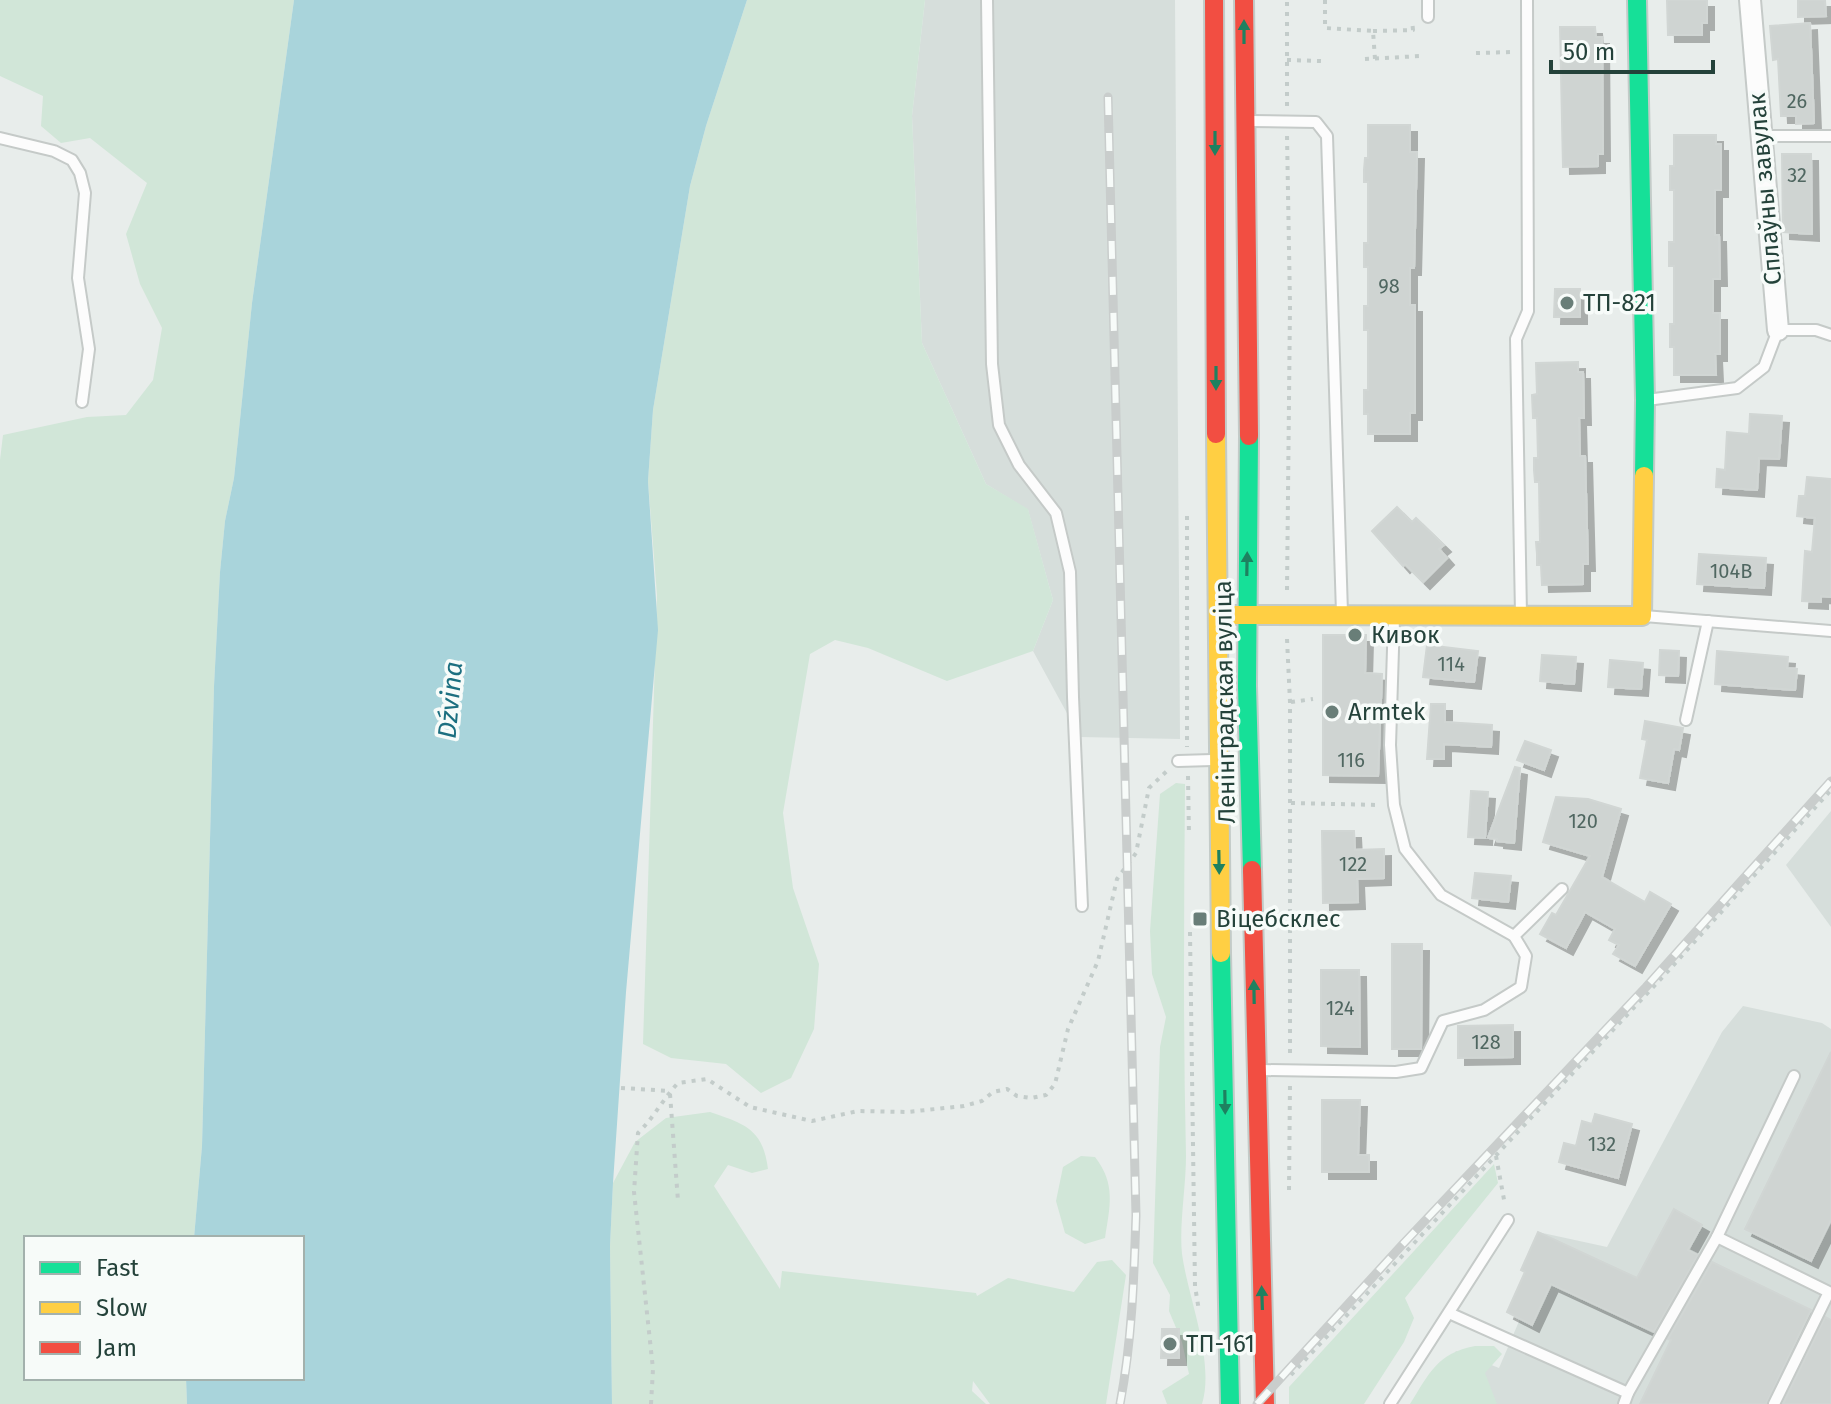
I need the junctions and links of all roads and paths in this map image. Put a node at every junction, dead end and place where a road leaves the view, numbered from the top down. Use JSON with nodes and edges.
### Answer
{"nodes":[{"id":1,"x":987,"y":0,"type":"edge"},
{"id":2,"x":1214,"y":0,"type":"edge"},
{"id":3,"x":1244,"y":0,"type":"edge"},
{"id":4,"x":1287,"y":0,"type":"edge"},
{"id":5,"x":1325,"y":0,"type":"edge"},
{"id":6,"x":1428,"y":0,"type":"edge"},
{"id":7,"x":1527,"y":0,"type":"edge"},
{"id":8,"x":1637,"y":0,"type":"edge"},
{"id":9,"x":1750,"y":0,"type":"edge"},
{"id":10,"x":1412,"y":15,"type":"dead end"},
{"id":11,"x":1428,"y":17,"type":"dead end"},
{"id":12,"x":1373,"y":31,"type":"junction"},
{"id":13,"x":1527,"y":51,"type":"junction"},
{"id":14,"x":1476,"y":53,"type":"dead end"},
{"id":15,"x":1421,"y":56,"type":"dead end"},
{"id":16,"x":1365,"y":59,"type":"dead end"},
{"id":17,"x":1375,"y":59,"type":"junction"},
{"id":18,"x":1287,"y":60,"type":"junction"},
{"id":19,"x":1321,"y":61,"type":"dead end"},
{"id":20,"x":1214,"y":65,"type":"junction"},
{"id":21,"x":1244,"y":65,"type":"junction"},
{"id":22,"x":1245,"y":121,"type":"junction"},
{"id":23,"x":1287,"y":122,"type":"junction"},
{"id":24,"x":1760,"y":136,"type":"junction"},
{"id":25,"x":1831,"y":136,"type":"edge"},
{"id":26,"x":0,"y":138,"type":"edge"},
{"id":27,"x":1216,"y":300,"type":"junction"},
{"id":28,"x":1248,"y":301,"type":"junction"},
{"id":29,"x":1778,"y":330,"type":"junction"},
{"id":30,"x":1831,"y":335,"type":"edge"},
{"id":31,"x":1645,"y":400,"type":"junction"},
{"id":32,"x":82,"y":402,"type":"dead end"},
{"id":33,"x":1286,"y":614,"type":"junction"},
{"id":34,"x":1247,"y":615,"type":"junction"},
{"id":35,"x":1342,"y":615,"type":"junction"},
{"id":36,"x":1394,"y":615,"type":"junction"},
{"id":37,"x":1217,"y":616,"type":"junction"},
{"id":38,"x":1521,"y":616,"type":"junction"},
{"id":39,"x":1642,"y":616,"type":"junction"},
{"id":40,"x":1708,"y":621,"type":"junction"},
{"id":41,"x":1831,"y":631,"type":"edge"},
{"id":42,"x":1278,"y":686,"type":"dead end"},
{"id":43,"x":1289,"y":686,"type":"junction"},
{"id":44,"x":1313,"y":699,"type":"dead end"},
{"id":45,"x":1290,"y":702,"type":"junction"},
{"id":46,"x":1686,"y":720,"type":"dead end"},
{"id":47,"x":1218,"y":760,"type":"junction"},
{"id":48,"x":1178,"y":761,"type":"joint"},
{"id":49,"x":1831,"y":790,"type":"edge"},
{"id":50,"x":1291,"y":803,"type":"junction"},
{"id":51,"x":1394,"y":805,"type":"junction"},
{"id":52,"x":1562,"y":889,"type":"dead end"},
{"id":53,"x":1082,"y":906,"type":"dead end"},
{"id":54,"x":1514,"y":936,"type":"junction"},
{"id":55,"x":1256,"y":1070,"type":"junction"},
{"id":56,"x":1290,"y":1070,"type":"junction"},
{"id":57,"x":1794,"y":1076,"type":"dead end"},
{"id":58,"x":621,"y":1088,"type":"dead end"},
{"id":59,"x":670,"y":1091,"type":"junction"},
{"id":60,"x":1496,"y":1156,"type":"junction"},
{"id":61,"x":1289,"y":1190,"type":"dead end"},
{"id":62,"x":678,"y":1201,"type":"dead end"},
{"id":63,"x":1508,"y":1220,"type":"joint"},
{"id":64,"x":1717,"y":1237,"type":"junction"},
{"id":65,"x":1830,"y":1289,"type":"edge"},
{"id":66,"x":1449,"y":1313,"type":"junction"},
{"id":67,"x":1288,"y":1377,"type":"dead end"},
{"id":68,"x":1626,"y":1399,"type":"edge"},
{"id":69,"x":651,"y":1404,"type":"edge"},
{"id":70,"x":1230,"y":1404,"type":"edge"},
{"id":71,"x":1265,"y":1404,"type":"edge"},
{"id":72,"x":1390,"y":1404,"type":"edge"},
{"id":73,"x":1774,"y":1404,"type":"edge"}],
"edges":[{"from":1,"to":53,"type":"lane"},
{"from":2,"to":20,"type":"main road","name":"Ленінградская вуліца"},
{"from":21,"to":3,"type":"main road","name":"Ленінградская вуліца","one_way":true},
{"from":4,"to":18,"type":"path"},
{"from":5,"to":12,"type":"path"},
{"from":6,"to":11,"type":"lane"},
{"from":7,"to":13,"type":"lane"},
{"from":8,"to":31,"type":"main road"},
{"from":9,"to":24,"type":"street","name":"Сплаўны завулак"},
{"from":10,"to":12,"type":"path"},
{"from":12,"to":17,"type":"path"},
{"from":13,"to":14,"type":"path"},
{"from":13,"to":38,"type":"lane"},
{"from":15,"to":17,"type":"path"},
{"from":16,"to":17,"type":"path"},
{"from":18,"to":19,"type":"path"},
{"from":18,"to":23,"type":"path"},
{"from":20,"to":21,"type":"street"},
{"from":20,"to":27,"type":"main road","name":"Ленінградская вуліца","one_way":true},
{"from":21,"to":22,"type":"main road","name":"Ленінградская вуліца"},
{"from":22,"to":23,"type":"lane"},
{"from":22,"to":28,"type":"main road","name":"Ленінградская вуліца"},
{"from":23,"to":33,"type":"path"},
{"from":23,"to":35,"type":"lane"},
{"from":24,"to":25,"type":"lane"},
{"from":24,"to":29,"type":"street","name":"Сплаўны завулак"},
{"from":26,"to":32,"type":"lane"},
{"from":27,"to":28,"type":"street"},
{"from":27,"to":37,"type":"main road","name":"Ленінградская вуліца","one_way":true},
{"from":34,"to":28,"type":"main road","name":"Ленінградская вуліца","one_way":true},
{"from":29,"to":30,"type":"lane"},
{"from":29,"to":31,"type":"lane"},
{"from":31,"to":39,"type":"main road"},
{"from":33,"to":34,"type":"main road"},
{"from":33,"to":35,"type":"main road"},
{"from":33,"to":43,"type":"path"},
{"from":34,"to":37,"type":"main road"},
{"from":55,"to":34,"type":"main road","name":"Ленінградская вуліца","one_way":true},
{"from":35,"to":36,"type":"main road"},
{"from":36,"to":38,"type":"main road"},
{"from":36,"to":51,"type":"lane"},
{"from":37,"to":47,"type":"main road","name":"Ленінградская вуліца"},
{"from":38,"to":39,"type":"main road"},
{"from":39,"to":40,"type":"lane"},
{"from":40,"to":41,"type":"lane"},
{"from":40,"to":46,"type":"lane"},
{"from":42,"to":43,"type":"path"},
{"from":43,"to":45,"type":"path"},
{"from":44,"to":45,"type":"path"},
{"from":45,"to":50,"type":"path"},
{"from":47,"to":48,"type":"lane"},
{"from":47,"to":70,"type":"main road","name":"Ленінградская вуліца","one_way":true},
{"from":48,"to":59,"type":"path"},
{"from":49,"to":60,"type":"path"},
{"from":50,"to":51,"type":"path"},
{"from":50,"to":56,"type":"path"},
{"from":51,"to":54,"type":"lane"},
{"from":52,"to":54,"type":"lane"},
{"from":54,"to":56,"type":"lane"},
{"from":55,"to":56,"type":"lane"},
{"from":71,"to":55,"type":"main road","name":"Ленінградская вуліца","one_way":true},
{"from":56,"to":61,"type":"path"},
{"from":57,"to":64,"type":"lane"},
{"from":58,"to":59,"type":"path"},
{"from":59,"to":62,"type":"path"},
{"from":59,"to":69,"type":"path"},
{"from":60,"to":63,"type":"path"},
{"from":60,"to":67,"type":"path"},
{"from":63,"to":66,"type":"lane"},
{"from":64,"to":65,"type":"lane"},
{"from":64,"to":68,"type":"lane"},
{"from":65,"to":73,"type":"lane"},
{"from":66,"to":68,"type":"lane"},
{"from":66,"to":72,"type":"lane"}]}
